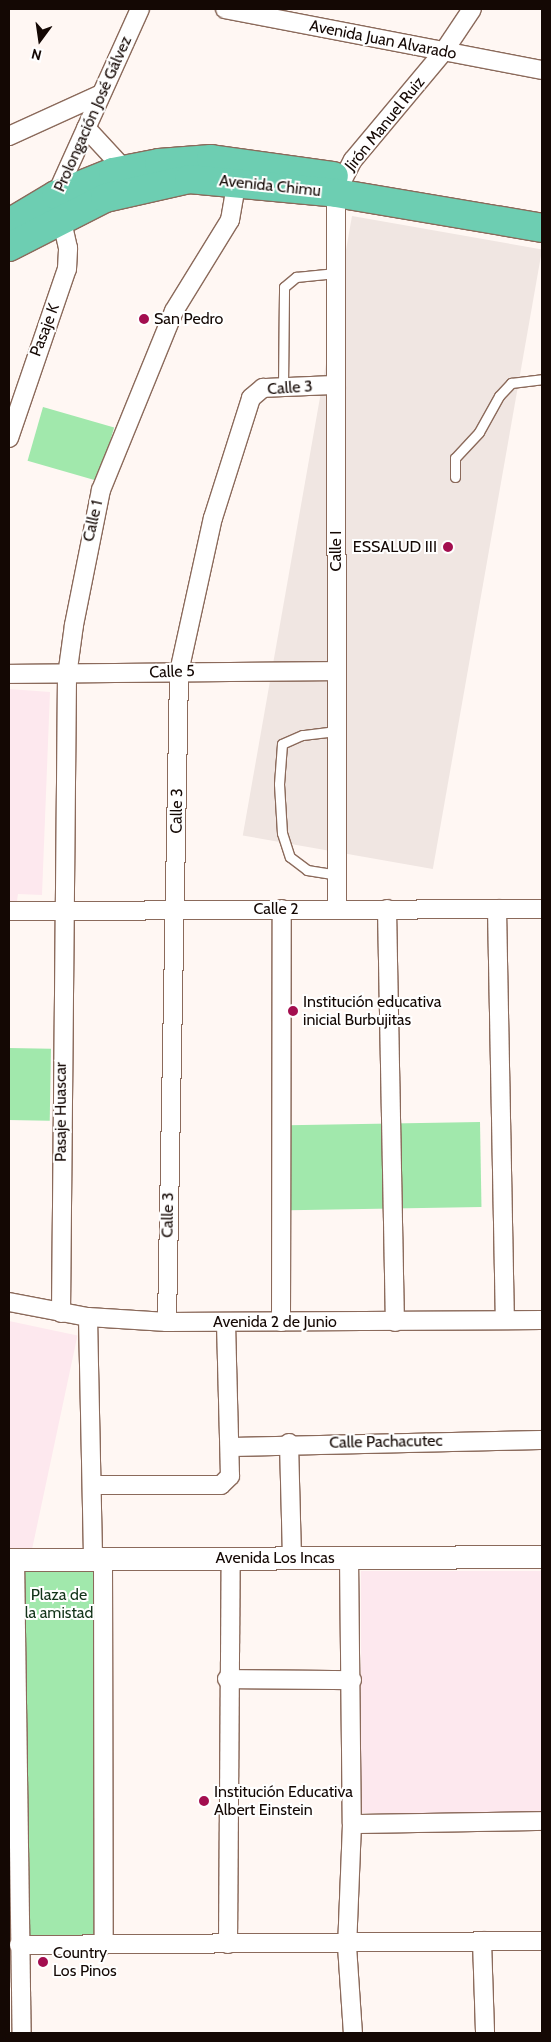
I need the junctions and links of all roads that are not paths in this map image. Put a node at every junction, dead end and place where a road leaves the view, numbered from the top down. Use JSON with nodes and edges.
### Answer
{"nodes":[{"id":1,"x":140,"y":9,"type":"edge"},
{"id":2,"x":224,"y":9,"type":"edge"},
{"id":3,"x":472,"y":9,"type":"edge"},
{"id":4,"x":282,"y":14,"type":"edge"},
{"id":5,"x":444,"y":51,"type":"junction"},
{"id":6,"x":542,"y":70,"type":"edge"},
{"id":7,"x":99,"y":95,"type":"junction"},
{"id":8,"x":86,"y":128,"type":"junction"},
{"id":9,"x":9,"y":136,"type":"edge"},
{"id":10,"x":125,"y":170,"type":"junction"},
{"id":11,"x":239,"y":171,"type":"junction"},
{"id":12,"x":340,"y":185,"type":"junction"},
{"id":13,"x":58,"y":208,"type":"junction"},
{"id":14,"x":542,"y":212,"type":"edge"},
{"id":15,"x":9,"y":223,"type":"edge"},
{"id":16,"x":542,"y":228,"type":"edge"},
{"id":17,"x":9,"y":247,"type":"edge"},
{"id":18,"x":336,"y":273,"type":"junction"},
{"id":19,"x":542,"y":379,"type":"edge"},
{"id":20,"x":336,"y":385,"type":"junction"},
{"id":21,"x":283,"y":387,"type":"junction"},
{"id":22,"x":9,"y":438,"type":"edge"},
{"id":23,"x":455,"y":477,"type":"dead end"},
{"id":24,"x":336,"y":671,"type":"junction"},
{"id":25,"x":179,"y":672,"type":"junction"},
{"id":26,"x":9,"y":674,"type":"edge"},
{"id":27,"x":67,"y":676,"type":"junction"},
{"id":28,"x":336,"y":731,"type":"junction"},
{"id":29,"x":336,"y":875,"type":"junction"},
{"id":30,"x":497,"y":908,"type":"junction"},
{"id":31,"x":282,"y":909,"type":"junction"},
{"id":32,"x":337,"y":909,"type":"junction"},
{"id":33,"x":387,"y":909,"type":"junction"},
{"id":34,"x":542,"y":909,"type":"edge"},
{"id":35,"x":175,"y":910,"type":"junction"},
{"id":36,"x":9,"y":911,"type":"edge"},
{"id":37,"x":64,"y":911,"type":"junction"},
{"id":38,"x":9,"y":1302,"type":"edge"},
{"id":39,"x":61,"y":1313,"type":"junction"},
{"id":40,"x":88,"y":1317,"type":"junction"},
{"id":41,"x":505,"y":1319,"type":"junction"},
{"id":42,"x":542,"y":1320,"type":"edge"},
{"id":43,"x":167,"y":1322,"type":"junction"},
{"id":44,"x":226,"y":1322,"type":"junction"},
{"id":45,"x":281,"y":1322,"type":"junction"},
{"id":46,"x":395,"y":1322,"type":"junction"},
{"id":47,"x":542,"y":1440,"type":"edge"},
{"id":48,"x":289,"y":1443,"type":"junction"},
{"id":49,"x":230,"y":1447,"type":"junction"},
{"id":50,"x":92,"y":1485,"type":"junction"},
{"id":51,"x":542,"y":1556,"type":"edge"},
{"id":52,"x":349,"y":1557,"type":"junction"},
{"id":53,"x":231,"y":1558,"type":"junction"},
{"id":54,"x":292,"y":1558,"type":"junction"},
{"id":55,"x":12,"y":1560,"type":"edge"},
{"id":56,"x":98,"y":1560,"type":"junction"},
{"id":57,"x":227,"y":1679,"type":"junction"},
{"id":58,"x":352,"y":1680,"type":"junction"},
{"id":59,"x":542,"y":1821,"type":"edge"},
{"id":60,"x":352,"y":1824,"type":"junction"},
{"id":61,"x":542,"y":1940,"type":"edge"},
{"id":62,"x":482,"y":1941,"type":"junction"},
{"id":63,"x":228,"y":1944,"type":"junction"},
{"id":64,"x":19,"y":1945,"type":"junction"},
{"id":65,"x":104,"y":1945,"type":"junction"},
{"id":66,"x":347,"y":1946,"type":"junction"},
{"id":67,"x":22,"y":2033,"type":"edge"},
{"id":68,"x":353,"y":2033,"type":"edge"},
{"id":69,"x":485,"y":2033,"type":"edge"}],
"edges":[{"from":1,"to":7,"type":"street","name":"Prolongación José Gálvez"},
{"from":2,"to":4,"type":"street","name":"Avenida Juan Alvarado"},
{"from":3,"to":5,"type":"street","name":"Jirón Manuel Ruiz"},
{"from":4,"to":5,"type":"street","name":"Avenida Juan Alvarado"},
{"from":5,"to":6,"type":"street","name":"Avenida Juan Alvarado"},
{"from":5,"to":12,"type":"street","name":"Jirón Manuel Ruiz"},
{"from":7,"to":8,"type":"street","name":"Prolongación José Gálvez"},
{"from":7,"to":9,"type":"street"},
{"from":8,"to":10,"type":"street"},
{"from":8,"to":13,"type":"street","name":"Prolongación José Gálvez"},
{"from":10,"to":11,"type":"main road","name":"Avenida Chimu"},
{"from":10,"to":13,"type":"main road","name":"Avenida Chimu"},
{"from":11,"to":12,"type":"main road","name":"Avenida Chimu"},
{"from":11,"to":13,"type":"main road","name":"Avenida Chimu"},
{"from":11,"to":27,"type":"street","name":"Calle 1"},
{"from":12,"to":14,"type":"main road","name":"Avenida Chimu"},
{"from":12,"to":16,"type":"main road","name":"Avenida Chimu"},
{"from":12,"to":18,"type":"street","name":"Calle I"},
{"from":13,"to":15,"type":"main road","name":"Avenida Chimu"},
{"from":13,"to":17,"type":"main road","name":"Avenida Chimu"},
{"from":13,"to":22,"type":"street","name":"Pasaje K"},
{"from":18,"to":20,"type":"street","name":"Calle I"},
{"from":18,"to":21,"type":"lane"},
{"from":19,"to":23,"type":"lane"},
{"from":20,"to":21,"type":"street","name":"Calle 3"},
{"from":20,"to":24,"type":"street","name":"Calle I"},
{"from":21,"to":25,"type":"street","name":"Calle 3"},
{"from":24,"to":25,"type":"street","name":"Calle 5"},
{"from":24,"to":28,"type":"street","name":"Calle I"},
{"from":25,"to":27,"type":"street","name":"Calle 5"},
{"from":25,"to":35,"type":"street","name":"Calle 3"},
{"from":26,"to":27,"type":"street","name":"Calle 5"},
{"from":27,"to":37,"type":"street","name":"Calle 1"},
{"from":28,"to":29,"type":"street","name":"Calle I"},
{"from":28,"to":29,"type":"lane"},
{"from":29,"to":32,"type":"street","name":"Calle I"},
{"from":30,"to":33,"type":"street","name":"Calle 2"},
{"from":30,"to":34,"type":"street","name":"Calle 2"},
{"from":30,"to":41,"type":"street"},
{"from":31,"to":32,"type":"street","name":"Calle 2"},
{"from":31,"to":35,"type":"street","name":"Calle 2"},
{"from":31,"to":45,"type":"street"},
{"from":32,"to":33,"type":"street","name":"Calle 2"},
{"from":33,"to":46,"type":"street"},
{"from":35,"to":37,"type":"street","name":"Calle 2"},
{"from":35,"to":43,"type":"street","name":"Calle 3"},
{"from":36,"to":37,"type":"street","name":"Calle 2"},
{"from":37,"to":39,"type":"street","name":"Pasaje Huascar"},
{"from":38,"to":39,"type":"street","name":"Avenida 2 de Junio"},
{"from":39,"to":40,"type":"street","name":"Avenida 2 de Junio"},
{"from":40,"to":43,"type":"street","name":"Avenida 2 de Junio"},
{"from":40,"to":50,"type":"street"},
{"from":41,"to":42,"type":"street","name":"Avenida 2 de Junio"},
{"from":41,"to":46,"type":"street","name":"Avenida 2 de Junio"},
{"from":43,"to":44,"type":"street","name":"Avenida 2 de Junio"},
{"from":44,"to":45,"type":"street","name":"Avenida 2 de Junio"},
{"from":44,"to":49,"type":"street"},
{"from":45,"to":46,"type":"street","name":"Avenida 2 de Junio"},
{"from":47,"to":48,"type":"street","name":"Calle Pachacutec"},
{"from":48,"to":49,"type":"street","name":"Calle Pachacutec"},
{"from":48,"to":54,"type":"street"},
{"from":49,"to":50,"type":"street"},
{"from":50,"to":56,"type":"street"},
{"from":51,"to":52,"type":"street","name":"Avenida Los Incas"},
{"from":52,"to":54,"type":"street","name":"Avenida Los Incas"},
{"from":52,"to":58,"type":"street"},
{"from":53,"to":54,"type":"street","name":"Avenida Los Incas"},
{"from":53,"to":56,"type":"street","name":"Avenida Los Incas"},
{"from":53,"to":57,"type":"street"},
{"from":55,"to":56,"type":"street","name":"Avenida Los Incas"},
{"from":55,"to":64,"type":"street"},
{"from":56,"to":65,"type":"street"},
{"from":57,"to":58,"type":"street"},
{"from":57,"to":63,"type":"street"},
{"from":58,"to":60,"type":"street"},
{"from":59,"to":60,"type":"street"},
{"from":60,"to":66,"type":"street"},
{"from":61,"to":62,"type":"street"},
{"from":62,"to":66,"type":"street"},
{"from":62,"to":69,"type":"street"},
{"from":63,"to":65,"type":"street"},
{"from":63,"to":66,"type":"street"},
{"from":64,"to":65,"type":"street"},
{"from":64,"to":67,"type":"street"},
{"from":66,"to":68,"type":"street"}]}
